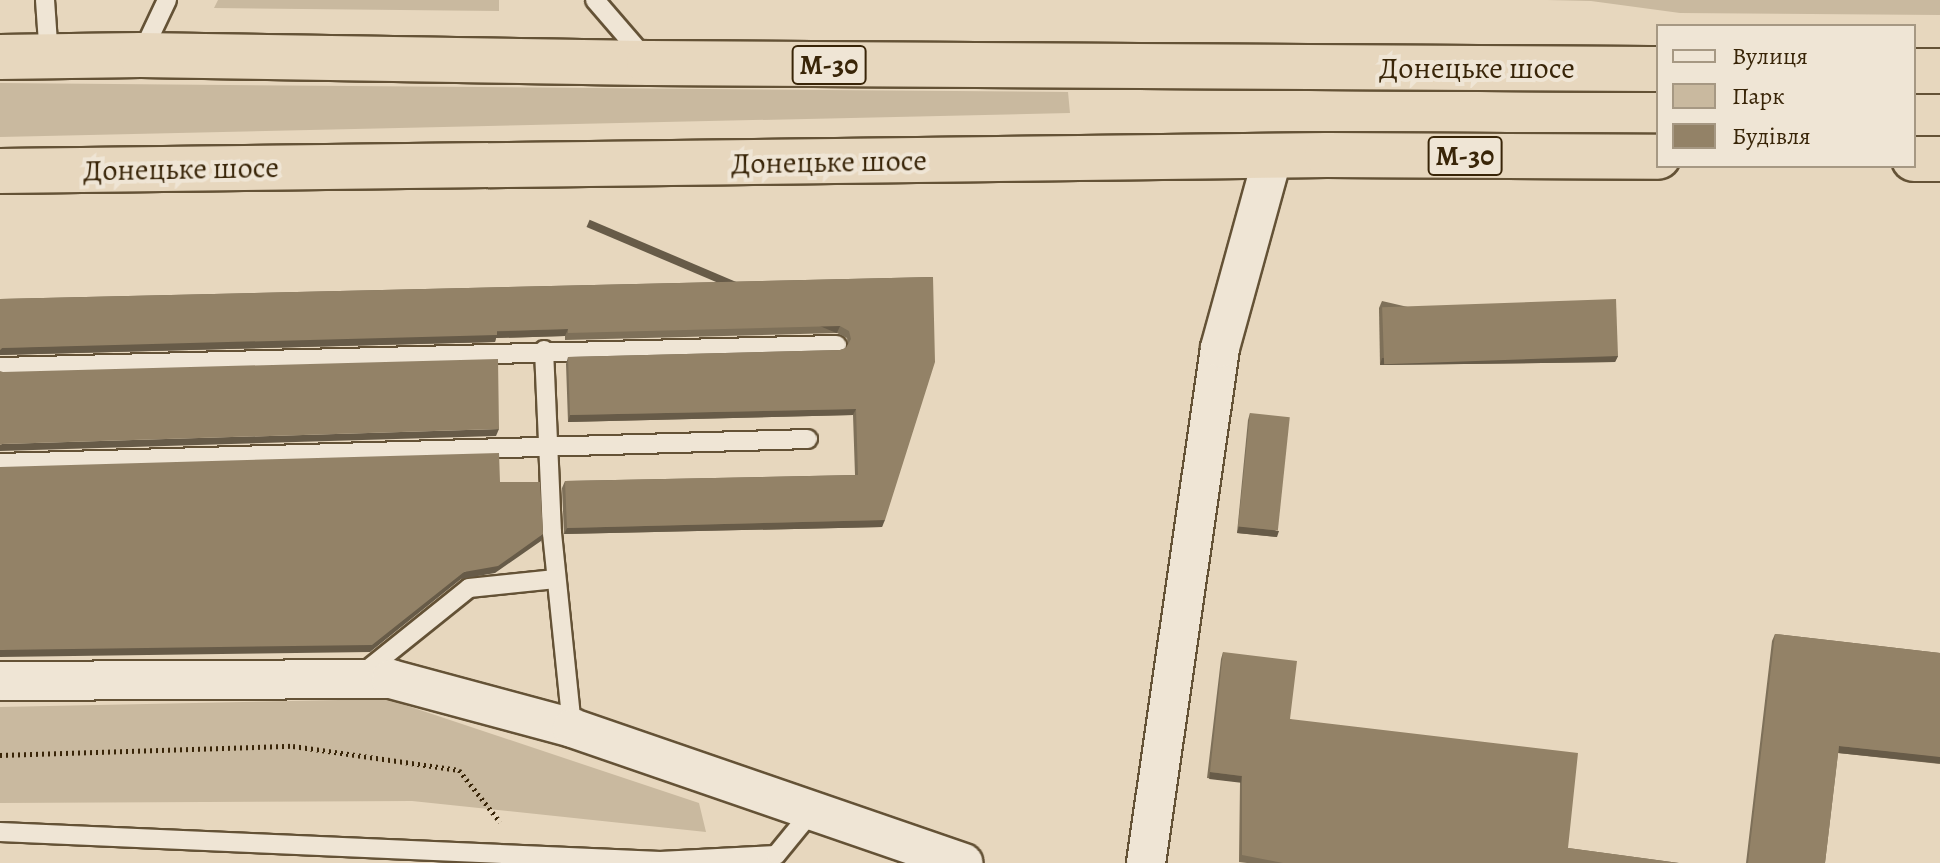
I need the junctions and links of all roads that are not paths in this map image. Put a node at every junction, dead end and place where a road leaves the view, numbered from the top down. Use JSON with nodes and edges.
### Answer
{"nodes":[{"id":1,"x":45,"y":0,"type":"edge"},
{"id":2,"x":167,"y":0,"type":"edge"},
{"id":3,"x":595,"y":0,"type":"edge"},
{"id":4,"x":141,"y":55,"type":"junction"},
{"id":5,"x":0,"y":57,"type":"edge"},
{"id":6,"x":49,"y":57,"type":"junction"},
{"id":7,"x":649,"y":63,"type":"junction"},
{"id":8,"x":1656,"y":69,"type":"edge"},
{"id":9,"x":1916,"y":71,"type":"edge"},
{"id":10,"x":1940,"y":71,"type":"edge"},
{"id":11,"x":1273,"y":156,"type":"junction"},
{"id":12,"x":1656,"y":157,"type":"edge"},
{"id":13,"x":1916,"y":159,"type":"edge"},
{"id":14,"x":1940,"y":159,"type":"edge"},
{"id":15,"x":0,"y":171,"type":"edge"},
{"id":16,"x":837,"y":345,"type":"dead end"},
{"id":17,"x":544,"y":350,"type":"junction"},
{"id":18,"x":0,"y":367,"type":"edge"},
{"id":19,"x":808,"y":439,"type":"dead end"},
{"id":20,"x":549,"y":445,"type":"junction"},
{"id":21,"x":0,"y":463,"type":"edge"},
{"id":22,"x":556,"y":579,"type":"junction"},
{"id":23,"x":357,"y":679,"type":"junction"},
{"id":24,"x":0,"y":681,"type":"edge"},
{"id":25,"x":572,"y":728,"type":"junction"},
{"id":26,"x":812,"y":811,"type":"junction"},
{"id":27,"x":0,"y":832,"type":"edge"},
{"id":28,"x":778,"y":859,"type":"edge"},
{"id":29,"x":963,"y":863,"type":"edge"},
{"id":30,"x":1146,"y":863,"type":"edge"}],
"edges":[{"from":1,"to":6,"type":"lane"},
{"from":2,"to":4,"type":"lane"},
{"from":3,"to":7,"type":"lane"},
{"from":4,"to":6,"type":"highway","name":"Донецьке шосе","number":"М-30"},
{"from":4,"to":7,"type":"highway","name":"Донецьке шосе","number":"М-30"},
{"from":5,"to":6,"type":"highway","name":"Донецьке шосе","number":"М-30"},
{"from":7,"to":8,"type":"highway","name":"Донецьке шосе","number":"М-30"},
{"from":9,"to":10,"type":"highway"},
{"from":11,"to":12,"type":"highway","name":"Донецьке шосе","number":"М-30"},
{"from":11,"to":15,"type":"highway","name":"Донецьке шосе","number":"М-30"},
{"from":11,"to":30,"type":"street"},
{"from":13,"to":14,"type":"highway"},
{"from":16,"to":17,"type":"lane"},
{"from":17,"to":18,"type":"lane"},
{"from":17,"to":20,"type":"lane"},
{"from":19,"to":20,"type":"lane"},
{"from":20,"to":21,"type":"lane"},
{"from":20,"to":22,"type":"lane"},
{"from":22,"to":23,"type":"lane"},
{"from":22,"to":25,"type":"lane"},
{"from":23,"to":24,"type":"street"},
{"from":23,"to":25,"type":"street"},
{"from":25,"to":26,"type":"street"},
{"from":26,"to":28,"type":"lane"},
{"from":26,"to":29,"type":"street"},
{"from":27,"to":28,"type":"lane"}]}
